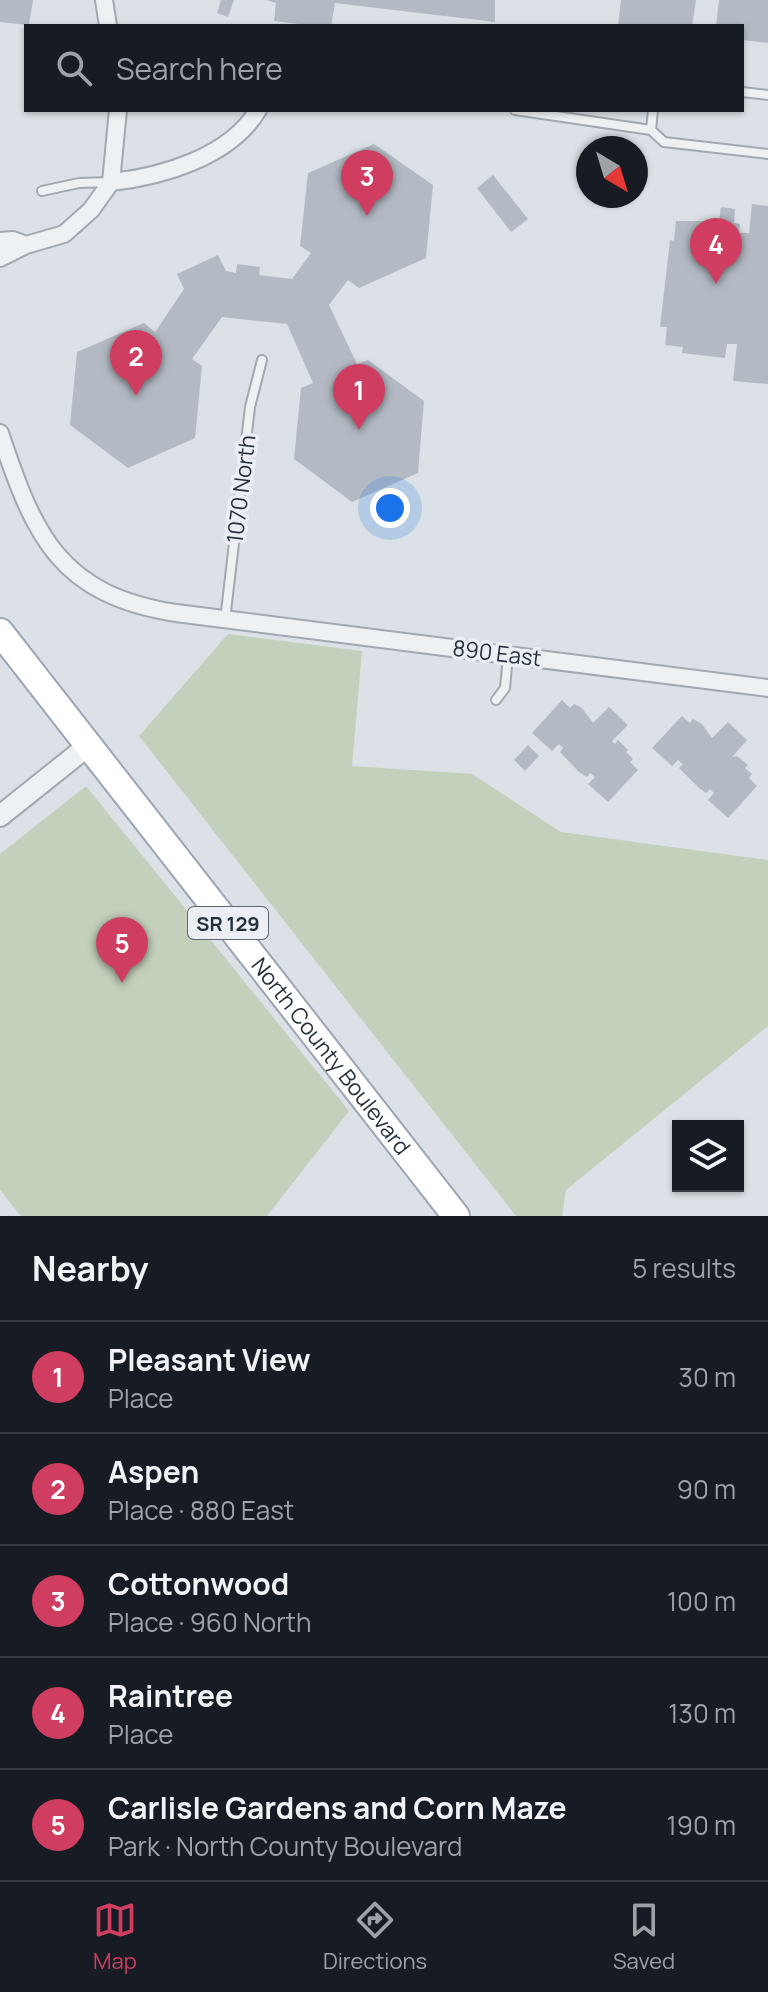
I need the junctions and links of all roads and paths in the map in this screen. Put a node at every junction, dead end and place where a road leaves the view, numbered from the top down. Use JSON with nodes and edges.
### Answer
{"nodes":[{"id":1,"x":104,"y":0,"type":"edge"},
{"id":2,"x":108,"y":24,"type":"edge"},
{"id":3,"x":744,"y":92,"type":"edge"},
{"id":4,"x":768,"y":95,"type":"edge"},
{"id":5,"x":118,"y":112,"type":"edge"},
{"id":6,"x":256,"y":112,"type":"edge"},
{"id":7,"x":529,"y":112,"type":"edge"},
{"id":8,"x":653,"y":112,"type":"edge"},
{"id":9,"x":651,"y":130,"type":"junction"},
{"id":10,"x":768,"y":154,"type":"edge"},
{"id":11,"x":111,"y":182,"type":"junction"},
{"id":12,"x":42,"y":191,"type":"dead end"},
{"id":13,"x":0,"y":241,"type":"edge"},
{"id":14,"x":26,"y":245,"type":"junction"},
{"id":15,"x":0,"y":258,"type":"edge"},
{"id":16,"x":262,"y":360,"type":"dead end"},
{"id":17,"x":0,"y":433,"type":"edge"},
{"id":18,"x":225,"y":620,"type":"junction"},
{"id":19,"x":0,"y":632,"type":"edge"},
{"id":20,"x":508,"y":654,"type":"junction"},
{"id":21,"x":768,"y":688,"type":"edge"},
{"id":22,"x":496,"y":700,"type":"dead end"},
{"id":23,"x":89,"y":745,"type":"junction"},
{"id":24,"x":0,"y":816,"type":"edge"},
{"id":25,"x":456,"y":1216,"type":"edge"}],
"edges":[{"from":1,"to":2,"type":"street"},
{"from":3,"to":4,"type":"lane"},
{"from":5,"to":11,"type":"street"},
{"from":6,"to":11,"type":"street"},
{"from":7,"to":9,"type":"lane"},
{"from":8,"to":9,"type":"lane"},
{"from":9,"to":10,"type":"lane"},
{"from":11,"to":12,"type":"lane"},
{"from":11,"to":14,"type":"street"},
{"from":13,"to":14,"type":"street"},
{"from":14,"to":15,"type":"street"},
{"from":16,"to":18,"type":"lane","name":"1070 North"},
{"from":17,"to":18,"type":"street","name":"890 East"},
{"from":18,"to":20,"type":"street","name":"890 East"},
{"from":19,"to":23,"type":"main road","name":"North County Boulevard","number":"SR 129"},
{"from":20,"to":21,"type":"street","name":"890 East"},
{"from":20,"to":22,"type":"lane"},
{"from":23,"to":24,"type":"street"},
{"from":23,"to":25,"type":"main road","name":"North County Boulevard","number":"SR 129"}]}
